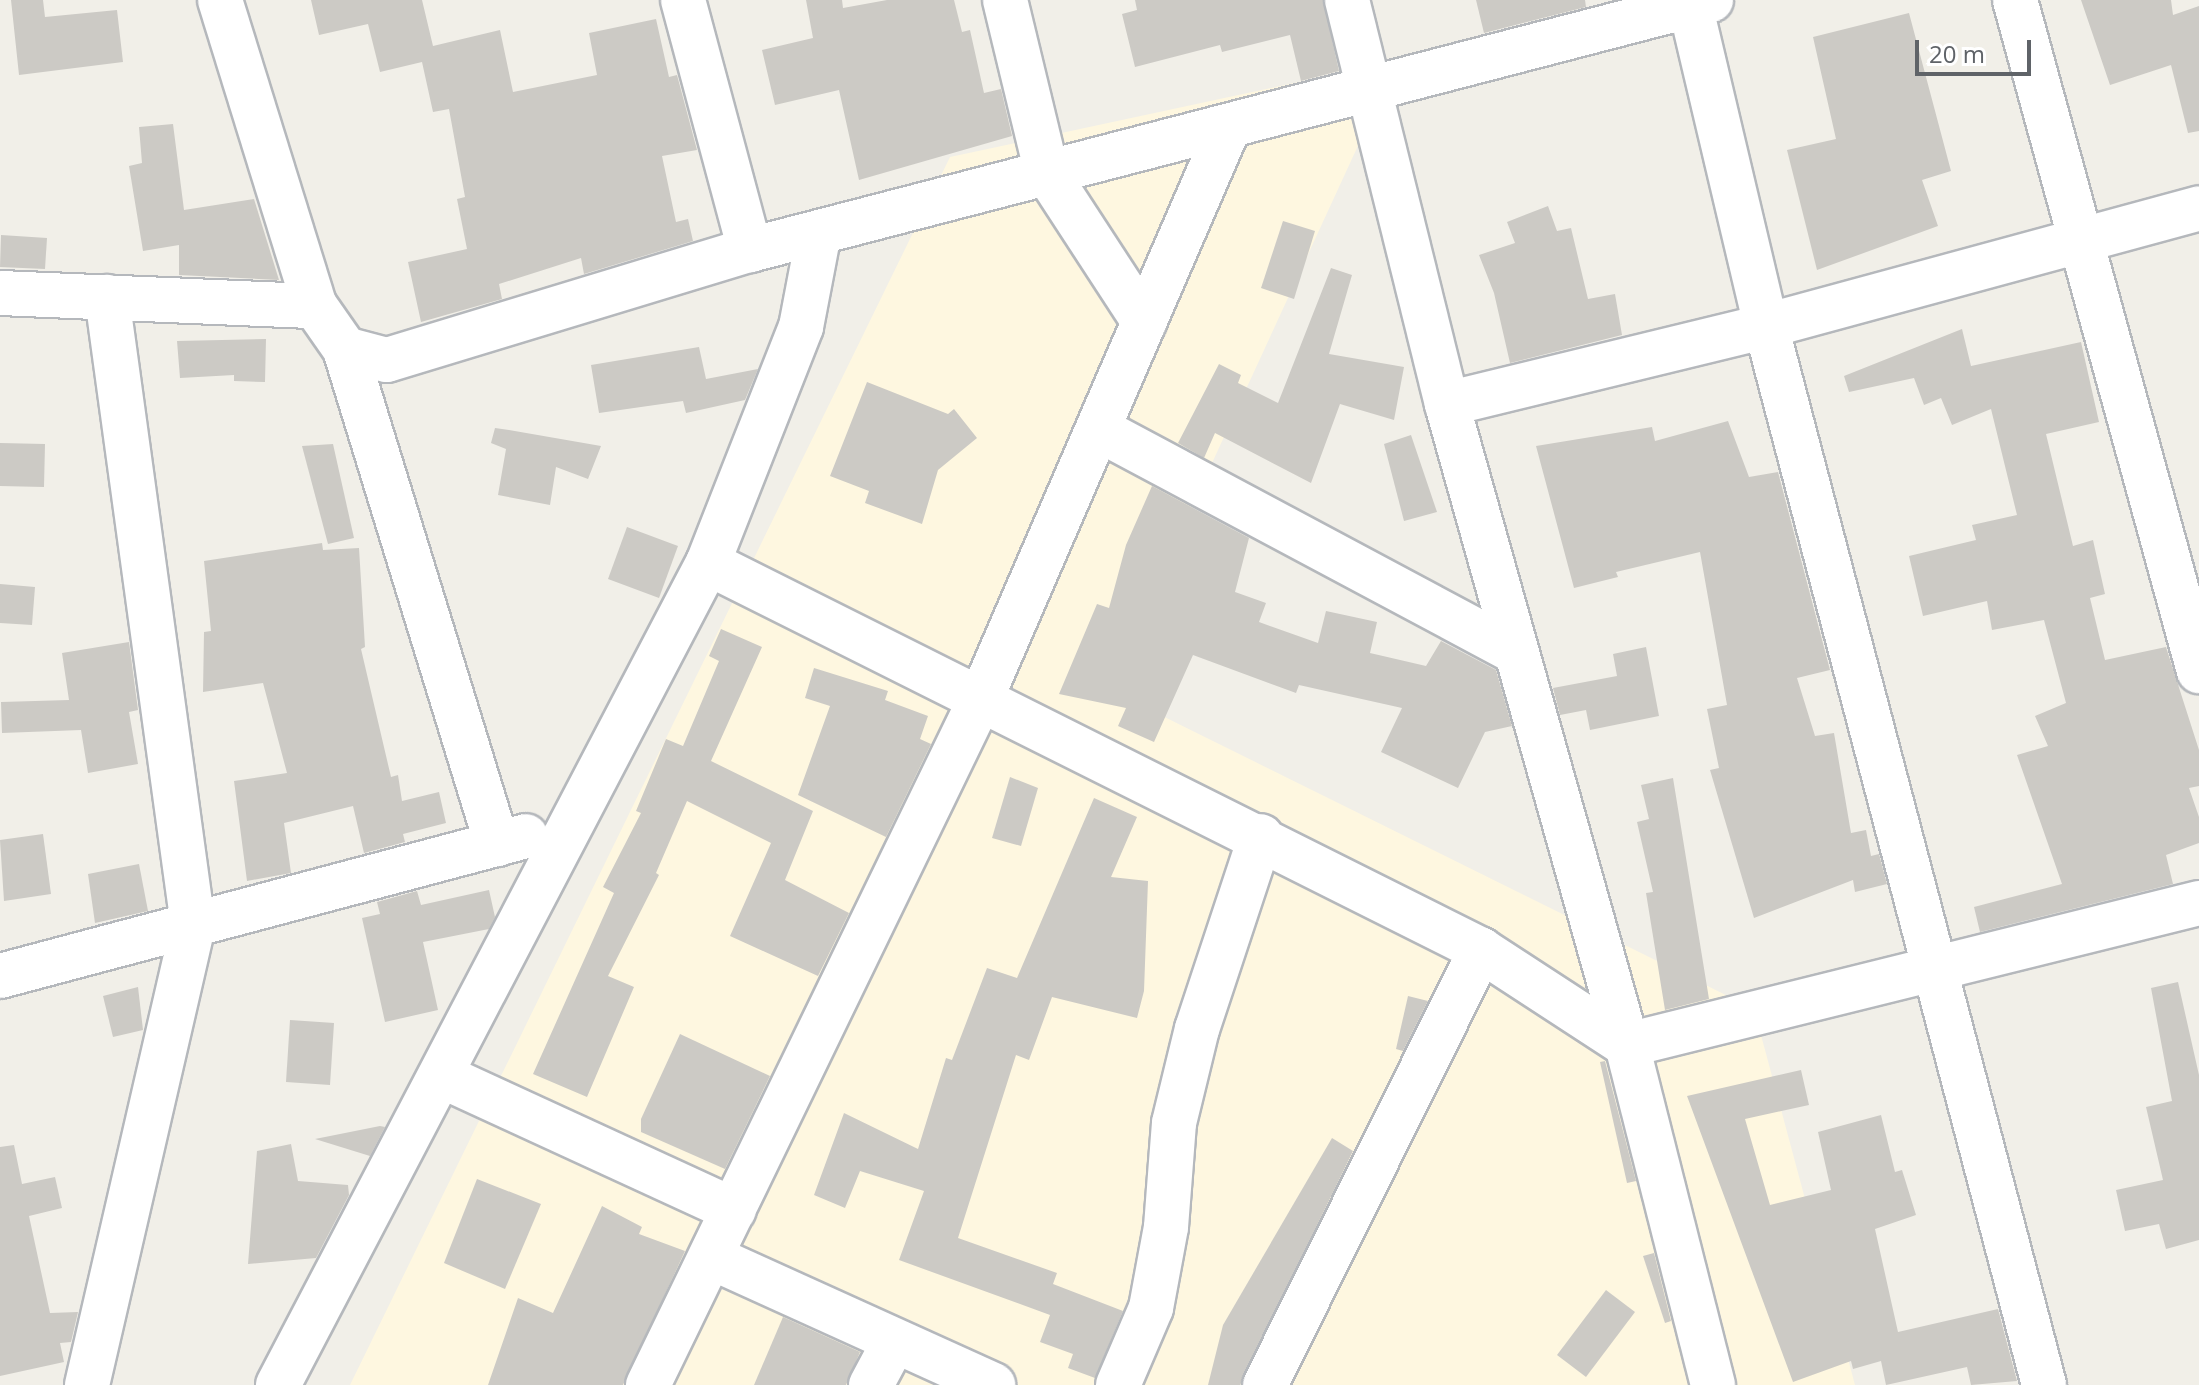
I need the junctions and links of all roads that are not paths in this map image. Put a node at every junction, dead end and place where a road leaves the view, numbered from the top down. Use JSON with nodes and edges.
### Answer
{"nodes":[{"id":1,"x":220,"y":0,"type":"edge"},
{"id":2,"x":683,"y":0,"type":"edge"},
{"id":3,"x":1005,"y":0,"type":"edge"},
{"id":4,"x":1347,"y":0,"type":"edge"},
{"id":5,"x":2015,"y":0,"type":"edge"},
{"id":6,"x":1697,"y":2,"type":"edge"},
{"id":7,"x":1372,"y":89,"type":"junction"},
{"id":8,"x":1229,"y":126,"type":"junction"},
{"id":9,"x":1047,"y":173,"type":"junction"},
{"id":10,"x":2199,"y":208,"type":"edge"},
{"id":11,"x":819,"y":233,"type":"junction"},
{"id":12,"x":2081,"y":240,"type":"junction"},
{"id":13,"x":750,"y":250,"type":"junction"},
{"id":14,"x":0,"y":293,"type":"edge"},
{"id":15,"x":107,"y":297,"type":"junction"},
{"id":16,"x":315,"y":306,"type":"junction"},
{"id":17,"x":1144,"y":322,"type":"junction"},
{"id":18,"x":1766,"y":326,"type":"junction"},
{"id":19,"x":345,"y":349,"type":"junction"},
{"id":20,"x":1447,"y":404,"type":"junction"},
{"id":21,"x":1098,"y":429,"type":"junction"},
{"id":22,"x":708,"y":563,"type":"junction"},
{"id":23,"x":1513,"y":651,"type":"junction"},
{"id":24,"x":2199,"y":671,"type":"edge"},
{"id":25,"x":982,"y":696,"type":"junction"},
{"id":26,"x":567,"y":826,"type":"junction"},
{"id":27,"x":1261,"y":836,"type":"junction"},
{"id":28,"x":497,"y":844,"type":"junction"},
{"id":29,"x":2199,"y":903,"type":"edge"},
{"id":30,"x":193,"y":925,"type":"junction"},
{"id":31,"x":1481,"y":950,"type":"junction"},
{"id":32,"x":1936,"y":970,"type":"junction"},
{"id":33,"x":0,"y":976,"type":"edge"},
{"id":34,"x":1627,"y":1045,"type":"junction"},
{"id":35,"x":442,"y":1076,"type":"junction"},
{"id":36,"x":734,"y":1210,"type":"junction"},
{"id":37,"x":711,"y":1257,"type":"junction"},
{"id":38,"x":894,"y":1342,"type":"junction"},
{"id":39,"x":87,"y":1385,"type":"edge"},
{"id":40,"x":278,"y":1385,"type":"edge"},
{"id":41,"x":648,"y":1385,"type":"edge"},
{"id":42,"x":871,"y":1385,"type":"edge"},
{"id":43,"x":993,"y":1385,"type":"edge"},
{"id":44,"x":1118,"y":1385,"type":"edge"},
{"id":45,"x":1265,"y":1385,"type":"edge"},
{"id":46,"x":1713,"y":1385,"type":"edge"},
{"id":47,"x":2044,"y":1385,"type":"edge"}],
"edges":[{"from":1,"to":16,"type":"street"},
{"from":2,"to":13,"type":"street"},
{"from":3,"to":9,"type":"street"},
{"from":4,"to":7,"type":"street"},
{"from":5,"to":12,"type":"street"},
{"from":6,"to":7,"type":"street"},
{"from":6,"to":18,"type":"street"},
{"from":7,"to":8,"type":"street"},
{"from":7,"to":20,"type":"street"},
{"from":8,"to":9,"type":"street"},
{"from":8,"to":17,"type":"street"},
{"from":9,"to":11,"type":"street"},
{"from":9,"to":17,"type":"street"},
{"from":10,"to":12,"type":"street"},
{"from":11,"to":13,"type":"street"},
{"from":11,"to":22,"type":"street"},
{"from":12,"to":18,"type":"street"},
{"from":12,"to":24,"type":"street"},
{"from":13,"to":19,"type":"street"},
{"from":14,"to":15,"type":"street"},
{"from":15,"to":16,"type":"street"},
{"from":15,"to":30,"type":"street"},
{"from":16,"to":19,"type":"street"},
{"from":17,"to":21,"type":"street"},
{"from":18,"to":20,"type":"street"},
{"from":18,"to":32,"type":"street"},
{"from":19,"to":28,"type":"street"},
{"from":20,"to":23,"type":"street"},
{"from":21,"to":23,"type":"street"},
{"from":21,"to":25,"type":"street"},
{"from":22,"to":25,"type":"street"},
{"from":22,"to":26,"type":"street"},
{"from":23,"to":34,"type":"street"},
{"from":25,"to":27,"type":"street"},
{"from":25,"to":36,"type":"street"},
{"from":26,"to":28,"type":"street"},
{"from":26,"to":35,"type":"street"},
{"from":27,"to":31,"type":"street"},
{"from":27,"to":44,"type":"street"},
{"from":28,"to":30,"type":"street"},
{"from":29,"to":32,"type":"street"},
{"from":30,"to":33,"type":"street"},
{"from":30,"to":39,"type":"street"},
{"from":31,"to":34,"type":"street"},
{"from":31,"to":45,"type":"street"},
{"from":32,"to":34,"type":"street"},
{"from":32,"to":47,"type":"street"},
{"from":34,"to":46,"type":"street"},
{"from":35,"to":36,"type":"street"},
{"from":35,"to":40,"type":"street"},
{"from":36,"to":37,"type":"street"},
{"from":37,"to":38,"type":"street"},
{"from":37,"to":41,"type":"street"},
{"from":38,"to":42,"type":"street"},
{"from":38,"to":43,"type":"street"}]}
